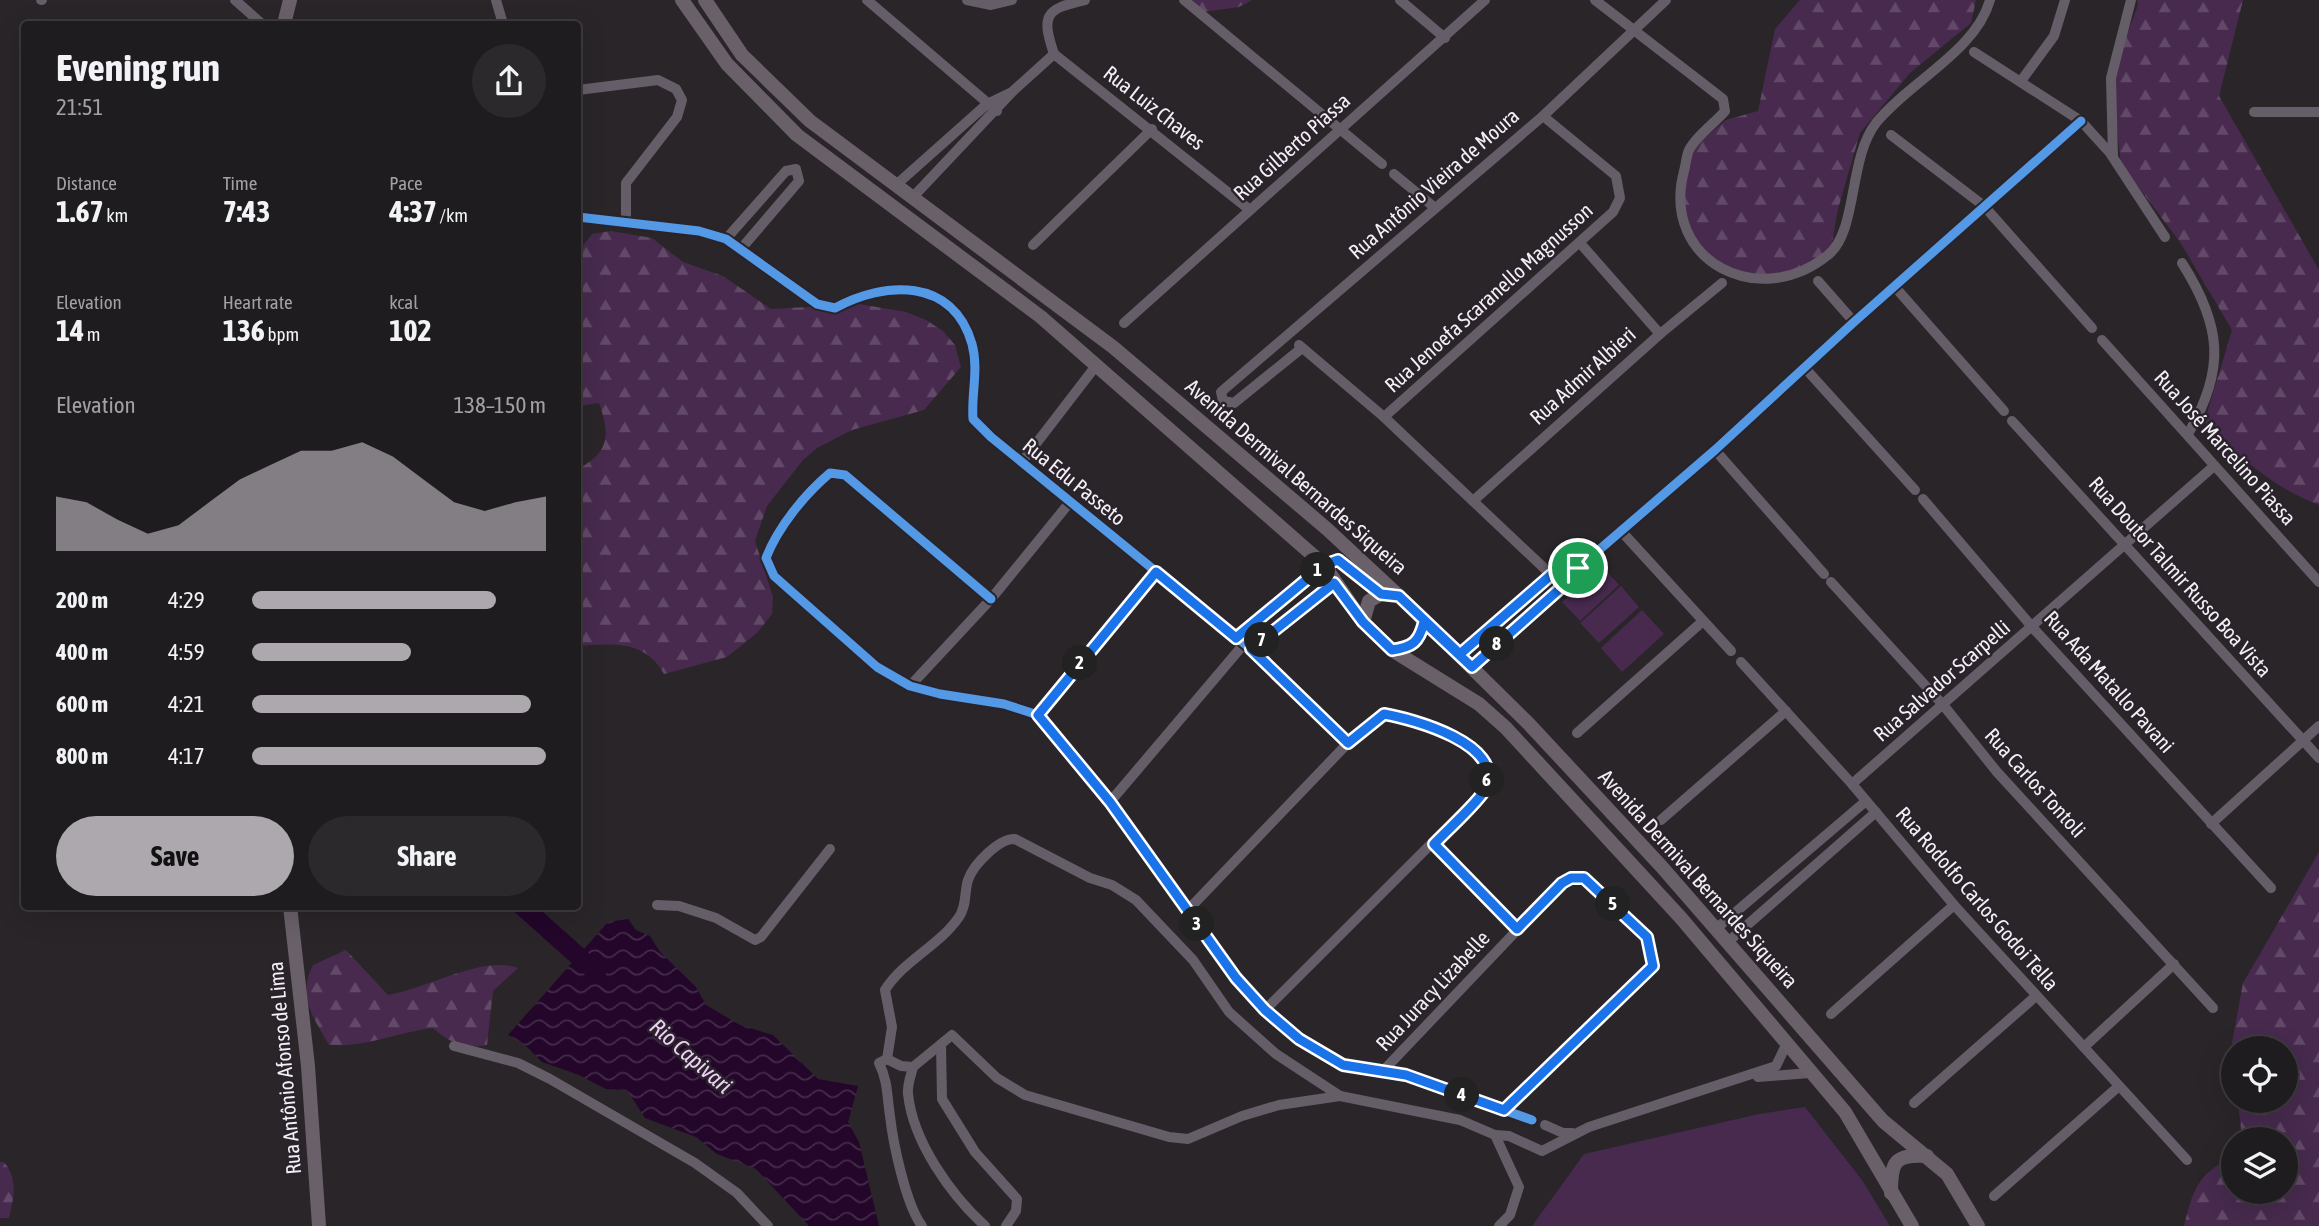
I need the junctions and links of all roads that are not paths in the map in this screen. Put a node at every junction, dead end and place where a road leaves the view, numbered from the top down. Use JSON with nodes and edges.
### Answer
{"nodes":[{"id":1,"x":235,"y":0,"type":"edge"},
{"id":2,"x":290,"y":0,"type":"edge"},
{"id":3,"x":496,"y":0,"type":"edge"},
{"id":4,"x":682,"y":0,"type":"edge"},
{"id":5,"x":705,"y":0,"type":"edge"},
{"id":6,"x":867,"y":0,"type":"edge"},
{"id":7,"x":967,"y":0,"type":"edge"},
{"id":8,"x":1012,"y":0,"type":"edge"},
{"id":9,"x":1184,"y":0,"type":"edge"},
{"id":10,"x":1400,"y":0,"type":"edge"},
{"id":11,"x":1485,"y":0,"type":"edge"},
{"id":12,"x":1595,"y":0,"type":"edge"},
{"id":13,"x":1666,"y":0,"type":"edge"},
{"id":14,"x":1990,"y":0,"type":"edge"},
{"id":15,"x":2065,"y":0,"type":"edge"},
{"id":16,"x":2131,"y":0,"type":"edge"},
{"id":17,"x":1076,"y":1,"type":"edge"},
{"id":18,"x":259,"y":21,"type":"edge"},
{"id":19,"x":285,"y":21,"type":"edge"},
{"id":20,"x":502,"y":21,"type":"edge"},
{"id":21,"x":1633,"y":30,"type":"junction"},
{"id":22,"x":1445,"y":38,"type":"junction"},
{"id":23,"x":1974,"y":52,"type":"dead end"},
{"id":24,"x":1054,"y":54,"type":"junction"},
{"id":25,"x":2021,"y":81,"type":"junction"},
{"id":26,"x":581,"y":90,"type":"edge"},
{"id":27,"x":992,"y":107,"type":"junction"},
{"id":28,"x":2254,"y":112,"type":"dead end"},
{"id":29,"x":2319,"y":112,"type":"edge"},
{"id":30,"x":1543,"y":116,"type":"junction"},
{"id":31,"x":2081,"y":121,"type":"junction"},
{"id":32,"x":1340,"y":128,"type":"junction"},
{"id":33,"x":1152,"y":129,"type":"junction"},
{"id":34,"x":1891,"y":135,"type":"dead end"},
{"id":35,"x":2113,"y":158,"type":"junction"},
{"id":36,"x":1382,"y":164,"type":"dead end"},
{"id":37,"x":1394,"y":174,"type":"dead end"},
{"id":38,"x":896,"y":185,"type":"junction"},
{"id":39,"x":913,"y":197,"type":"junction"},
{"id":40,"x":1984,"y":206,"type":"junction"},
{"id":41,"x":1434,"y":207,"type":"junction"},
{"id":42,"x":1250,"y":210,"type":"junction"},
{"id":43,"x":581,"y":217,"type":"edge"},
{"id":44,"x":626,"y":221,"type":"junction"},
{"id":45,"x":2165,"y":237,"type":"dead end"},
{"id":46,"x":726,"y":239,"type":"junction"},
{"id":47,"x":1580,"y":243,"type":"junction"},
{"id":48,"x":1033,"y":245,"type":"dead end"},
{"id":49,"x":740,"y":250,"type":"junction"},
{"id":50,"x":2182,"y":263,"type":"dead end"},
{"id":51,"x":1818,"y":281,"type":"dead end"},
{"id":52,"x":1722,"y":283,"type":"dead end"},
{"id":53,"x":1895,"y":287,"type":"junction"},
{"id":54,"x":1854,"y":322,"type":"junction"},
{"id":55,"x":1124,"y":323,"type":"dead end"},
{"id":56,"x":2092,"y":328,"type":"dead end"},
{"id":57,"x":1660,"y":334,"type":"junction"},
{"id":58,"x":1288,"y":337,"type":"junction"},
{"id":59,"x":2102,"y":340,"type":"dead end"},
{"id":60,"x":1302,"y":348,"type":"junction"},
{"id":61,"x":1095,"y":367,"type":"junction"},
{"id":62,"x":1804,"y":367,"type":"junction"},
{"id":63,"x":2004,"y":411,"type":"dead end"},
{"id":64,"x":1384,"y":417,"type":"junction"},
{"id":65,"x":2012,"y":421,"type":"dead end"},
{"id":66,"x":2188,"y":434,"type":"junction"},
{"id":67,"x":1714,"y":450,"type":"junction"},
{"id":68,"x":1022,"y":462,"type":"junction"},
{"id":69,"x":2214,"y":466,"type":"junction"},
{"id":70,"x":1473,"y":501,"type":"junction"},
{"id":71,"x":1070,"y":502,"type":"junction"},
{"id":72,"x":1622,"y":532,"type":"junction"},
{"id":73,"x":2124,"y":544,"type":"junction"},
{"id":74,"x":1324,"y":565,"type":"junction"},
{"id":75,"x":1578,"y":568,"type":"junction"},
{"id":76,"x":1156,"y":572,"type":"junction"},
{"id":77,"x":1551,"y":575,"type":"junction"},
{"id":78,"x":2319,"y":582,"type":"edge"},
{"id":79,"x":1334,"y":583,"type":"junction"},
{"id":80,"x":1563,"y":586,"type":"junction"},
{"id":81,"x":1381,"y":594,"type":"junction"},
{"id":82,"x":1399,"y":596,"type":"junction"},
{"id":83,"x":991,"y":599,"type":"junction"},
{"id":84,"x":1703,"y":621,"type":"junction"},
{"id":85,"x":1363,"y":622,"type":"junction"},
{"id":86,"x":1424,"y":622,"type":"junction"},
{"id":87,"x":2033,"y":628,"type":"junction"},
{"id":88,"x":1244,"y":643,"type":"junction"},
{"id":89,"x":1392,"y":650,"type":"junction"},
{"id":90,"x":1731,"y":651,"type":"dead end"},
{"id":91,"x":1460,"y":654,"type":"junction"},
{"id":92,"x":1741,"y":662,"type":"dead end"},
{"id":93,"x":1472,"y":667,"type":"junction"},
{"id":94,"x":910,"y":686,"type":"junction"},
{"id":95,"x":1944,"y":706,"type":"junction"},
{"id":96,"x":1786,"y":711,"type":"junction"},
{"id":97,"x":1038,"y":715,"type":"junction"},
{"id":98,"x":2319,"y":726,"type":"edge"},
{"id":99,"x":1577,"y":733,"type":"dead end"},
{"id":100,"x":2302,"y":740,"type":"junction"},
{"id":101,"x":1348,"y":743,"type":"junction"},
{"id":102,"x":2319,"y":758,"type":"edge"},
{"id":103,"x":1852,"y":784,"type":"junction"},
{"id":104,"x":1866,"y":801,"type":"junction"},
{"id":105,"x":1110,"y":802,"type":"junction"},
{"id":106,"x":1876,"y":813,"type":"junction"},
{"id":107,"x":1661,"y":820,"type":"dead end"},
{"id":108,"x":2211,"y":824,"type":"junction"},
{"id":109,"x":1434,"y":844,"type":"junction"},
{"id":110,"x":830,"y":849,"type":"dead end"},
{"id":111,"x":2271,"y":888,"type":"dead end"},
{"id":112,"x":657,"y":905,"type":"dead end"},
{"id":113,"x":1954,"y":905,"type":"junction"},
{"id":114,"x":290,"y":910,"type":"edge"},
{"id":115,"x":1187,"y":911,"type":"junction"},
{"id":116,"x":1717,"y":928,"type":"junction"},
{"id":117,"x":1517,"y":929,"type":"junction"},
{"id":118,"x":1729,"y":941,"type":"junction"},
{"id":119,"x":2174,"y":964,"type":"junction"},
{"id":120,"x":2036,"y":996,"type":"junction"},
{"id":121,"x":2213,"y":1008,"type":"dead end"},
{"id":122,"x":1265,"y":1010,"type":"junction"},
{"id":123,"x":1832,"y":1014,"type":"dead end"},
{"id":124,"x":1787,"y":1044,"type":"junction"},
{"id":125,"x":941,"y":1045,"type":"junction"},
{"id":126,"x":454,"y":1046,"type":"dead end"},
{"id":127,"x":2084,"y":1047,"type":"junction"},
{"id":128,"x":887,"y":1059,"type":"junction"},
{"id":129,"x":913,"y":1067,"type":"junction"},
{"id":130,"x":1382,"y":1072,"type":"junction"},
{"id":131,"x":1810,"y":1073,"type":"junction"},
{"id":132,"x":1745,"y":1078,"type":"junction"},
{"id":133,"x":2119,"y":1086,"type":"junction"},
{"id":134,"x":1339,"y":1096,"type":"junction"},
{"id":135,"x":1914,"y":1103,"type":"dead end"},
{"id":136,"x":1504,"y":1110,"type":"junction"},
{"id":137,"x":1532,"y":1121,"type":"dead end"},
{"id":138,"x":1545,"y":1125,"type":"dead end"},
{"id":139,"x":1575,"y":1133,"type":"junction"},
{"id":140,"x":1495,"y":1135,"type":"junction"},
{"id":141,"x":1927,"y":1156,"type":"junction"},
{"id":142,"x":2187,"y":1160,"type":"dead end"},
{"id":143,"x":1891,"y":1194,"type":"junction"},
{"id":144,"x":1994,"y":1196,"type":"dead end"},
{"id":145,"x":319,"y":1226,"type":"edge"},
{"id":146,"x":768,"y":1226,"type":"edge"},
{"id":147,"x":922,"y":1226,"type":"edge"},
{"id":148,"x":985,"y":1226,"type":"edge"},
{"id":149,"x":1006,"y":1226,"type":"edge"},
{"id":150,"x":1499,"y":1226,"type":"edge"},
{"id":151,"x":1912,"y":1226,"type":"edge"},
{"id":152,"x":1978,"y":1226,"type":"edge"}],
"edges":[{"from":1,"to":18,"type":"street"},
{"from":2,"to":19,"type":"main road"},
{"from":3,"to":20,"type":"street"},
{"from":4,"to":61,"type":"main road","name":"Avenida Dermival Bernardes Siqueira"},
{"from":5,"to":38,"type":"main road","name":"Avenida Dermival Bernardes Siqueira"},
{"from":6,"to":27,"type":"street"},
{"from":7,"to":8,"type":"street"},
{"from":9,"to":32,"type":"street"},
{"from":10,"to":22,"type":"street"},
{"from":11,"to":22,"type":"street","name":"Rua Gilberto Piassa"},
{"from":12,"to":21,"type":"street"},
{"from":13,"to":21,"type":"street","name":"Rua Antônio Vieira de Moura"},
{"from":14,"to":21,"type":"street"},
{"from":15,"to":25,"type":"street"},
{"from":16,"to":35,"type":"street"},
{"from":17,"to":24,"type":"street"},
{"from":21,"to":30,"type":"street","name":"Rua Antônio Vieira de Moura"},
{"from":22,"to":32,"type":"street","name":"Rua Gilberto Piassa"},
{"from":23,"to":25,"type":"street"},
{"from":24,"to":27,"type":"street"},
{"from":24,"to":33,"type":"street","name":"Rua Luiz Chaves"},
{"from":25,"to":31,"type":"street"},
{"from":26,"to":44,"type":"street"},
{"from":27,"to":38,"type":"street"},
{"from":27,"to":39,"type":"street"},
{"from":28,"to":29,"type":"street"},
{"from":30,"to":41,"type":"street","name":"Rua Antônio Vieira de Moura"},
{"from":30,"to":47,"type":"street","name":"Rua Jenoefa Scaranello Magnusson"},
{"from":31,"to":35,"type":"street"},
{"from":31,"to":40,"type":"street"},
{"from":32,"to":36,"type":"street"},
{"from":32,"to":42,"type":"street","name":"Rua Gilberto Piassa"},
{"from":33,"to":42,"type":"street","name":"Rua Luiz Chaves"},
{"from":33,"to":48,"type":"street"},
{"from":34,"to":40,"type":"street"},
{"from":35,"to":45,"type":"street"},
{"from":37,"to":41,"type":"street"},
{"from":38,"to":39,"type":"main road","name":"Avenida Dermival Bernardes Siqueira"},
{"from":39,"to":82,"type":"main road","name":"Avenida Dermival Bernardes Siqueira"},
{"from":40,"to":53,"type":"street"},
{"from":40,"to":56,"type":"street"},
{"from":41,"to":58,"type":"street","name":"Rua Antônio Vieira de Moura"},
{"from":42,"to":55,"type":"street","name":"Rua Gilberto Piassa"},
{"from":43,"to":44,"type":"street"},
{"from":44,"to":46,"type":"street"},
{"from":46,"to":49,"type":"street"},
{"from":46,"to":49,"type":"street"},
{"from":47,"to":57,"type":"street"},
{"from":47,"to":64,"type":"street","name":"Rua Jenoefa Scaranello Magnusson"},
{"from":49,"to":68,"type":"street","name":"Rua Edu Passeto"},
{"from":50,"to":66,"type":"street"},
{"from":51,"to":54,"type":"street"},
{"from":52,"to":57,"type":"street","name":"Rua Admir Albieri"},
{"from":53,"to":54,"type":"street"},
{"from":53,"to":63,"type":"street"},
{"from":54,"to":62,"type":"street"},
{"from":57,"to":70,"type":"street","name":"Rua Admir Albieri"},
{"from":58,"to":60,"type":"street"},
{"from":58,"to":60,"type":"street","name":"Rua Antônio Vieira de Moura"},
{"from":59,"to":66,"type":"street","name":"Rua José Marcelino Piassa"},
{"from":60,"to":64,"type":"street"},
{"from":61,"to":68,"type":"street"},
{"from":61,"to":74,"type":"main road","name":"Avenida Dermival Bernardes Siqueira"},
{"from":62,"to":67,"type":"street"},
{"from":62,"to":87,"type":"street","name":"Rua Ada Matallo Pavani"},
{"from":64,"to":70,"type":"street"},
{"from":65,"to":73,"type":"street","name":"Rua Doutor Talmir Russo Boa Vista"},
{"from":66,"to":69,"type":"street","name":"Rua José Marcelino Piassa"},
{"from":67,"to":72,"type":"street"},
{"from":67,"to":95,"type":"street","name":"Rua Carlos Tontoli"},
{"from":68,"to":71,"type":"street","name":"Rua Edu Passeto"},
{"from":69,"to":73,"type":"street","name":"Rua Salvador Scarpelli"},
{"from":69,"to":78,"type":"street","name":"Rua José Marcelino Piassa"},
{"from":70,"to":77,"type":"street"},
{"from":71,"to":76,"type":"street","name":"Rua Edu Passeto"},
{"from":71,"to":83,"type":"street"},
{"from":72,"to":75,"type":"street"},
{"from":72,"to":84,"type":"street"},
{"from":73,"to":87,"type":"street","name":"Rua Salvador Scarpelli"},
{"from":73,"to":100,"type":"street","name":"Rua Doutor Talmir Russo Boa Vista"},
{"from":74,"to":79,"type":"main road","name":"Avenida Dermival Bernardes Siqueira"},
{"from":74,"to":81,"type":"main road"},
{"from":74,"to":88,"type":"street"},
{"from":75,"to":77,"type":"street"},
{"from":75,"to":80,"type":"street"},
{"from":76,"to":88,"type":"street","name":"Rua Edu Passeto"},
{"from":76,"to":97,"type":"street"},
{"from":77,"to":80,"type":"street"},
{"from":77,"to":91,"type":"street"},
{"from":79,"to":85,"type":"main road","name":"Avenida Dermival Bernardes Siqueira"},
{"from":79,"to":88,"type":"street"},
{"from":80,"to":93,"type":"street"},
{"from":81,"to":82,"type":"main road"},
{"from":81,"to":85,"type":"main road"},
{"from":82,"to":86,"type":"main road","name":"Avenida Dermival Bernardes Siqueira"},
{"from":83,"to":94,"type":"street"},
{"from":83,"to":94,"type":"street"},
{"from":84,"to":90,"type":"street"},
{"from":84,"to":99,"type":"street"},
{"from":85,"to":89,"type":"main road","name":"Avenida Dermival Bernardes Siqueira"},
{"from":86,"to":89,"type":"main road"},
{"from":86,"to":91,"type":"main road","name":"Avenida Dermival Bernardes Siqueira"},
{"from":87,"to":95,"type":"street","name":"Rua Salvador Scarpelli"},
{"from":87,"to":108,"type":"street","name":"Rua Ada Matallo Pavani"},
{"from":88,"to":101,"type":"street","name":"Rua Edu Passeto"},
{"from":88,"to":105,"type":"street"},
{"from":89,"to":124,"type":"main road","name":"Avenida Dermival Bernardes Siqueira"},
{"from":91,"to":93,"type":"main road","name":"Avenida Dermival Bernardes Siqueira"},
{"from":92,"to":96,"type":"street","name":"Rua Rodolfo Carlos Godoi Tella"},
{"from":93,"to":116,"type":"main road","name":"Avenida Dermival Bernardes Siqueira"},
{"from":94,"to":97,"type":"street"},
{"from":95,"to":103,"type":"street","name":"Rua Salvador Scarpelli"},
{"from":95,"to":119,"type":"street","name":"Rua Carlos Tontoli"},
{"from":96,"to":103,"type":"street","name":"Rua Rodolfo Carlos Godoi Tella"},
{"from":96,"to":107,"type":"street"},
{"from":97,"to":105,"type":"street"},
{"from":98,"to":100,"type":"street"},
{"from":100,"to":102,"type":"street","name":"Rua Doutor Talmir Russo Boa Vista"},
{"from":100,"to":108,"type":"street"},
{"from":101,"to":109,"type":"street"},
{"from":101,"to":115,"type":"street"},
{"from":103,"to":104,"type":"street","name":"Rua Rodolfo Carlos Godoi Tella"},
{"from":104,"to":106,"type":"street","name":"Rua Rodolfo Carlos Godoi Tella"},
{"from":104,"to":116,"type":"street"},
{"from":105,"to":115,"type":"street"},
{"from":106,"to":113,"type":"street","name":"Rua Rodolfo Carlos Godoi Tella"},
{"from":106,"to":118,"type":"street"},
{"from":108,"to":111,"type":"street","name":"Rua Ada Matallo Pavani"},
{"from":109,"to":117,"type":"street"},
{"from":109,"to":122,"type":"street"},
{"from":110,"to":112,"type":"street"},
{"from":113,"to":120,"type":"street","name":"Rua Rodolfo Carlos Godoi Tella"},
{"from":113,"to":123,"type":"street"},
{"from":114,"to":145,"type":"main road","name":"Rua Antônio Afonso de Lima"},
{"from":115,"to":122,"type":"street"},
{"from":116,"to":118,"type":"main road","name":"Avenida Dermival Bernardes Siqueira"},
{"from":117,"to":130,"type":"street","name":"Rua Juracy Lizabelle"},
{"from":117,"to":136,"type":"street","name":"Rua Juracy Lizabelle"},
{"from":118,"to":141,"type":"main road","name":"Avenida Dermival Bernardes Siqueira"},
{"from":119,"to":121,"type":"street","name":"Rua Carlos Tontoli"},
{"from":119,"to":127,"type":"street"},
{"from":120,"to":127,"type":"street","name":"Rua Rodolfo Carlos Godoi Tella"},
{"from":120,"to":135,"type":"street"},
{"from":122,"to":130,"type":"street"},
{"from":124,"to":131,"type":"main road","name":"Avenida Dermival Bernardes Siqueira"},
{"from":124,"to":132,"type":"street"},
{"from":125,"to":129,"type":"street"},
{"from":125,"to":134,"type":"street"},
{"from":125,"to":149,"type":"street"},
{"from":126,"to":146,"type":"street"},
{"from":127,"to":133,"type":"street","name":"Rua Rodolfo Carlos Godoi Tella"},
{"from":128,"to":129,"type":"street"},
{"from":128,"to":134,"type":"street"},
{"from":128,"to":147,"type":"street"},
{"from":129,"to":148,"type":"street"},
{"from":130,"to":136,"type":"street"},
{"from":131,"to":132,"type":"street"},
{"from":131,"to":143,"type":"main road","name":"Avenida Dermival Bernardes Siqueira"},
{"from":132,"to":139,"type":"street"},
{"from":133,"to":142,"type":"street","name":"Rua Rodolfo Carlos Godoi Tella"},
{"from":133,"to":144,"type":"street"},
{"from":134,"to":140,"type":"street"},
{"from":136,"to":137,"type":"street"},
{"from":138,"to":139,"type":"street"},
{"from":139,"to":140,"type":"street"},
{"from":140,"to":150,"type":"street"},
{"from":141,"to":143,"type":"main road"},
{"from":141,"to":152,"type":"main road","name":"Avenida Dermival Bernardes Siqueira"},
{"from":143,"to":151,"type":"main road","name":"Avenida Dermival Bernardes Siqueira"}]}
